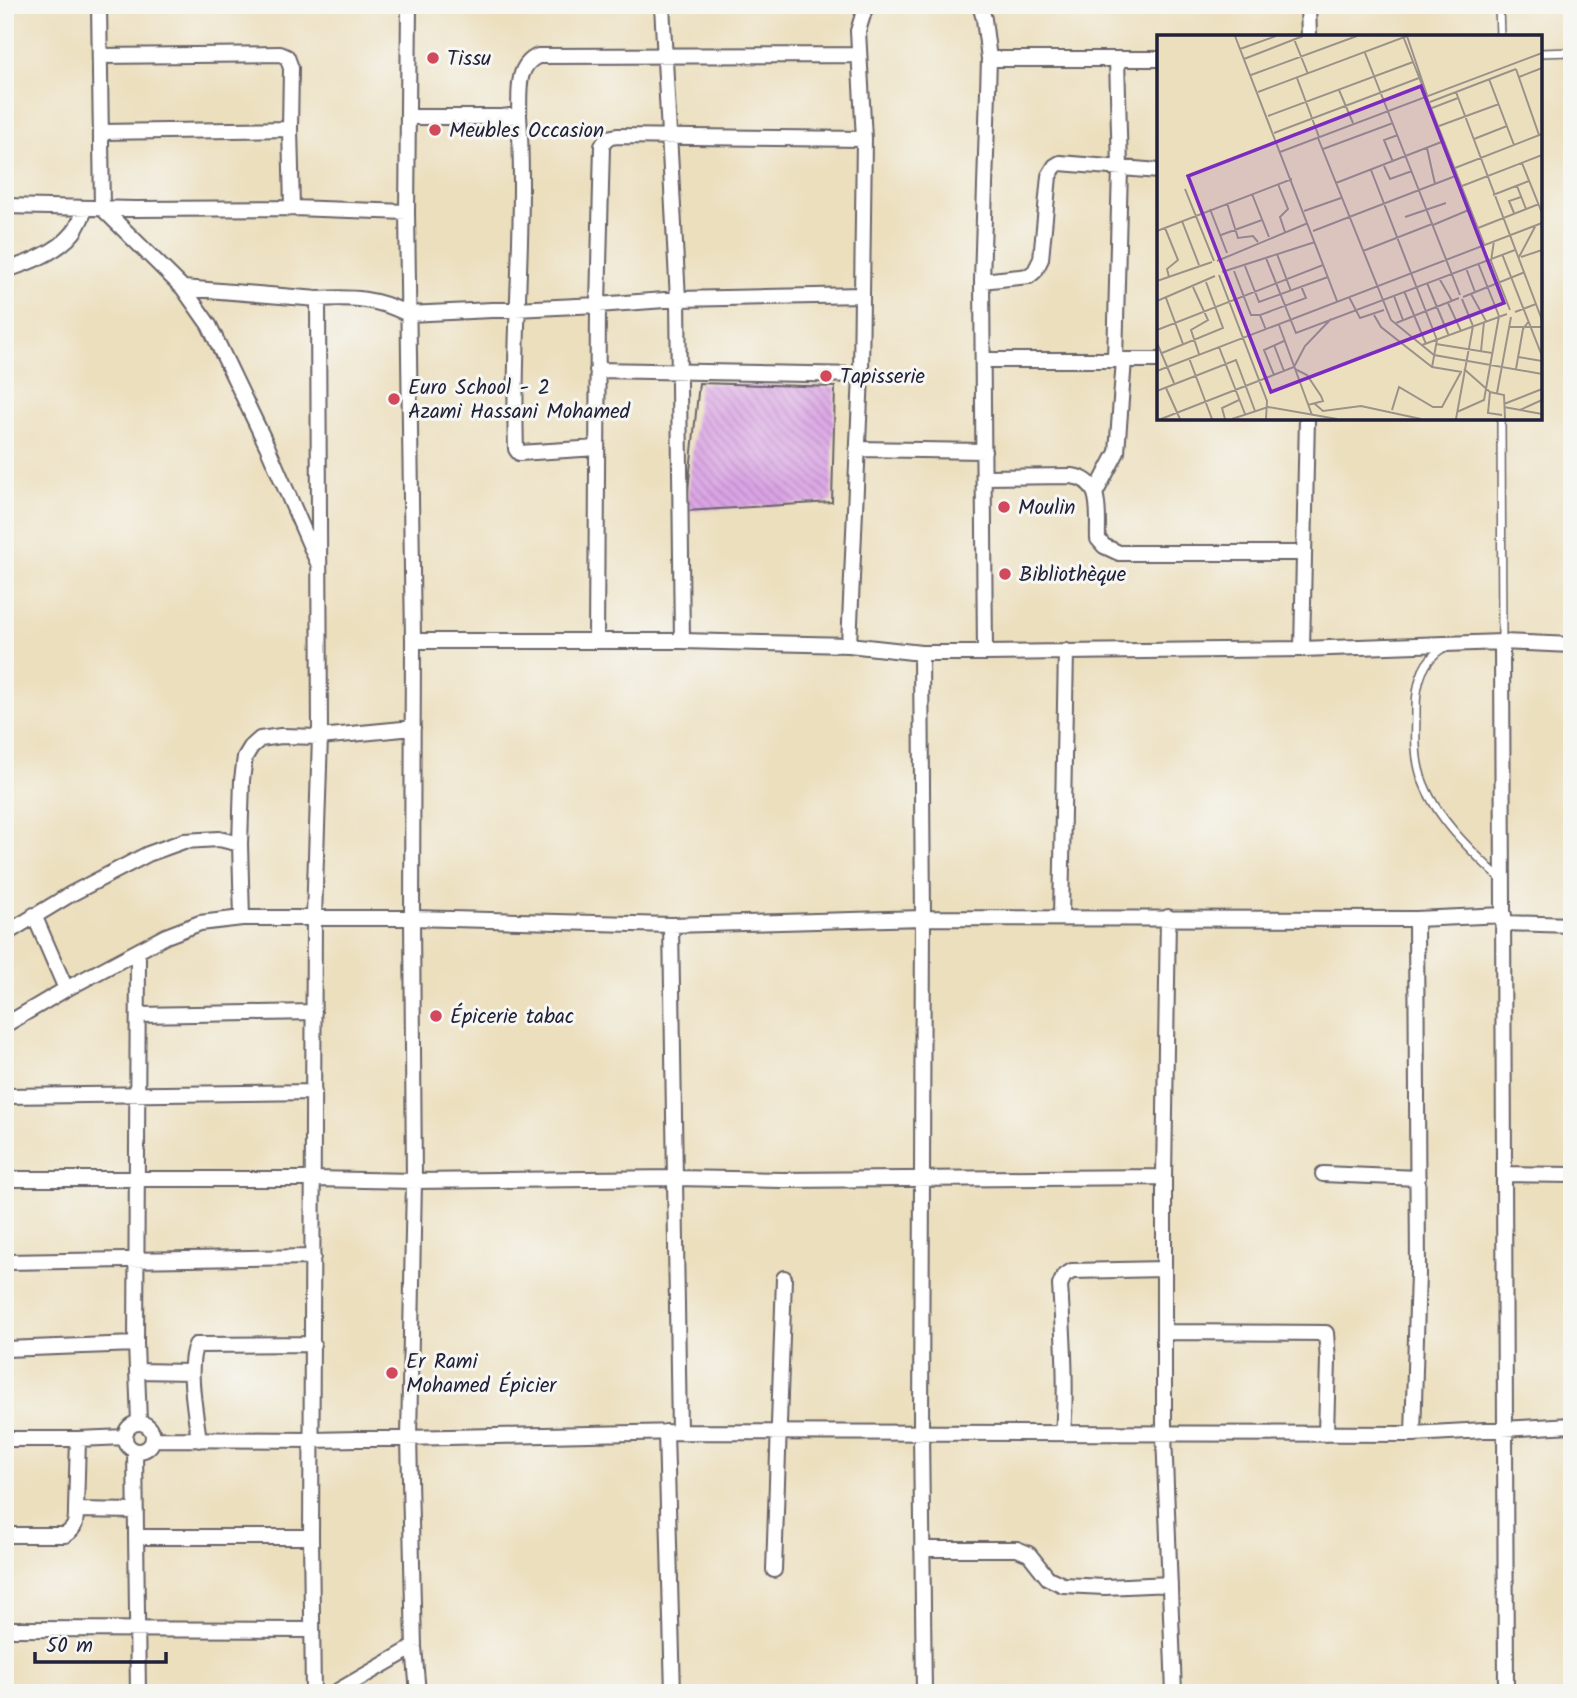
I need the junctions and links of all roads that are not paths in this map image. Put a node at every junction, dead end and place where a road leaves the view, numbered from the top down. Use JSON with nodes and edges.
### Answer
{"nodes":[{"id":1,"x":99,"y":5,"type":"edge"},
{"id":2,"x":409,"y":5,"type":"edge"},
{"id":3,"x":662,"y":5,"type":"edge"},
{"id":4,"x":866,"y":5,"type":"edge"},
{"id":5,"x":980,"y":5,"type":"edge"},
{"id":6,"x":1308,"y":5,"type":"edge"},
{"id":7,"x":1499,"y":5,"type":"edge"},
{"id":8,"x":1309,"y":35,"type":"edge"},
{"id":9,"x":1500,"y":35,"type":"edge"},
{"id":10,"x":1572,"y":52,"type":"edge"},
{"id":11,"x":1542,"y":53,"type":"edge"},
{"id":12,"x":100,"y":55,"type":"junction"},
{"id":13,"x":664,"y":55,"type":"junction"},
{"id":14,"x":859,"y":55,"type":"junction"},
{"id":15,"x":989,"y":59,"type":"junction"},
{"id":16,"x":1117,"y":59,"type":"junction"},
{"id":17,"x":1157,"y":59,"type":"edge"},
{"id":18,"x":519,"y":115,"type":"junction"},
{"id":19,"x":408,"y":117,"type":"junction"},
{"id":20,"x":290,"y":129,"type":"junction"},
{"id":21,"x":102,"y":132,"type":"junction"},
{"id":22,"x":668,"y":137,"type":"junction"},
{"id":23,"x":864,"y":139,"type":"junction"},
{"id":24,"x":1120,"y":168,"type":"junction"},
{"id":25,"x":1157,"y":171,"type":"edge"},
{"id":26,"x":5,"y":206,"type":"edge"},
{"id":27,"x":86,"y":208,"type":"junction"},
{"id":28,"x":102,"y":208,"type":"junction"},
{"id":29,"x":292,"y":208,"type":"junction"},
{"id":30,"x":407,"y":212,"type":"junction"},
{"id":31,"x":5,"y":270,"type":"edge"},
{"id":32,"x":982,"y":281,"type":"junction"},
{"id":33,"x":183,"y":288,"type":"junction"},
{"id":34,"x":862,"y":295,"type":"junction"},
{"id":35,"x":318,"y":299,"type":"junction"},
{"id":36,"x":678,"y":299,"type":"junction"},
{"id":37,"x":598,"y":306,"type":"junction"},
{"id":38,"x":517,"y":309,"type":"junction"},
{"id":39,"x":408,"y":314,"type":"junction"},
{"id":40,"x":1157,"y":359,"type":"edge"},
{"id":41,"x":984,"y":360,"type":"junction"},
{"id":42,"x":1119,"y":360,"type":"junction"},
{"id":43,"x":597,"y":370,"type":"junction"},
{"id":44,"x":679,"y":373,"type":"junction"},
{"id":45,"x":861,"y":375,"type":"junction"},
{"id":46,"x":1307,"y":420,"type":"edge"},
{"id":47,"x":1502,"y":420,"type":"edge"},
{"id":48,"x":597,"y":448,"type":"junction"},
{"id":49,"x":858,"y":449,"type":"junction"},
{"id":50,"x":984,"y":452,"type":"junction"},
{"id":51,"x":984,"y":477,"type":"junction"},
{"id":52,"x":1096,"y":492,"type":"junction"},
{"id":53,"x":1304,"y":553,"type":"junction"},
{"id":54,"x":321,"y":569,"type":"junction"},
{"id":55,"x":413,"y":641,"type":"junction"},
{"id":56,"x":596,"y":641,"type":"junction"},
{"id":57,"x":682,"y":641,"type":"junction"},
{"id":58,"x":1502,"y":642,"type":"junction"},
{"id":59,"x":1449,"y":644,"type":"junction"},
{"id":60,"x":849,"y":645,"type":"junction"},
{"id":61,"x":1572,"y":645,"type":"edge"},
{"id":62,"x":1302,"y":649,"type":"junction"},
{"id":63,"x":1066,"y":651,"type":"junction"},
{"id":64,"x":921,"y":653,"type":"junction"},
{"id":65,"x":985,"y":653,"type":"junction"},
{"id":66,"x":413,"y":729,"type":"junction"},
{"id":67,"x":320,"y":737,"type":"junction"},
{"id":68,"x":240,"y":844,"type":"junction"},
{"id":69,"x":1503,"y":881,"type":"junction"},
{"id":70,"x":34,"y":915,"type":"junction"},
{"id":71,"x":1060,"y":917,"type":"junction"},
{"id":72,"x":1168,"y":917,"type":"junction"},
{"id":73,"x":242,"y":918,"type":"junction"},
{"id":74,"x":314,"y":918,"type":"junction"},
{"id":75,"x":412,"y":918,"type":"junction"},
{"id":76,"x":923,"y":918,"type":"junction"},
{"id":77,"x":1416,"y":919,"type":"junction"},
{"id":78,"x":1504,"y":919,"type":"junction"},
{"id":79,"x":671,"y":925,"type":"junction"},
{"id":80,"x":1572,"y":926,"type":"edge"},
{"id":81,"x":5,"y":934,"type":"edge"},
{"id":82,"x":138,"y":952,"type":"junction"},
{"id":83,"x":66,"y":989,"type":"junction"},
{"id":84,"x":314,"y":1012,"type":"junction"},
{"id":85,"x":138,"y":1015,"type":"junction"},
{"id":86,"x":5,"y":1025,"type":"edge"},
{"id":87,"x":314,"y":1092,"type":"junction"},
{"id":88,"x":136,"y":1093,"type":"junction"},
{"id":89,"x":5,"y":1096,"type":"edge"},
{"id":90,"x":1323,"y":1174,"type":"dead end"},
{"id":91,"x":1505,"y":1174,"type":"junction"},
{"id":92,"x":1572,"y":1175,"type":"edge"},
{"id":93,"x":1164,"y":1177,"type":"junction"},
{"id":94,"x":675,"y":1178,"type":"junction"},
{"id":95,"x":1418,"y":1178,"type":"junction"},
{"id":96,"x":5,"y":1179,"type":"edge"},
{"id":97,"x":136,"y":1179,"type":"junction"},
{"id":98,"x":313,"y":1179,"type":"junction"},
{"id":99,"x":923,"y":1179,"type":"junction"},
{"id":100,"x":414,"y":1181,"type":"junction"},
{"id":101,"x":313,"y":1257,"type":"junction"},
{"id":102,"x":138,"y":1261,"type":"junction"},
{"id":103,"x":5,"y":1262,"type":"edge"},
{"id":104,"x":1164,"y":1269,"type":"junction"},
{"id":105,"x":784,"y":1278,"type":"dead end"},
{"id":106,"x":1164,"y":1332,"type":"junction"},
{"id":107,"x":136,"y":1344,"type":"junction"},
{"id":108,"x":313,"y":1344,"type":"junction"},
{"id":109,"x":5,"y":1349,"type":"edge"},
{"id":110,"x":136,"y":1371,"type":"junction"},
{"id":111,"x":191,"y":1371,"type":"junction"},
{"id":112,"x":139,"y":1422,"type":"junction"},
{"id":113,"x":1572,"y":1426,"type":"edge"},
{"id":114,"x":1505,"y":1429,"type":"junction"},
{"id":115,"x":672,"y":1432,"type":"junction"},
{"id":116,"x":921,"y":1432,"type":"junction"},
{"id":117,"x":779,"y":1433,"type":"junction"},
{"id":118,"x":1063,"y":1433,"type":"junction"},
{"id":119,"x":1164,"y":1434,"type":"junction"},
{"id":120,"x":1326,"y":1434,"type":"junction"},
{"id":121,"x":1413,"y":1434,"type":"junction"},
{"id":122,"x":125,"y":1437,"type":"junction"},
{"id":123,"x":409,"y":1437,"type":"junction"},
{"id":124,"x":154,"y":1438,"type":"junction"},
{"id":125,"x":5,"y":1439,"type":"edge"},
{"id":126,"x":78,"y":1439,"type":"junction"},
{"id":127,"x":199,"y":1440,"type":"junction"},
{"id":128,"x":312,"y":1440,"type":"junction"},
{"id":129,"x":135,"y":1451,"type":"junction"},
{"id":130,"x":76,"y":1510,"type":"junction"},
{"id":131,"x":136,"y":1511,"type":"junction"},
{"id":132,"x":5,"y":1535,"type":"edge"},
{"id":133,"x":136,"y":1537,"type":"junction"},
{"id":134,"x":311,"y":1537,"type":"junction"},
{"id":135,"x":922,"y":1549,"type":"junction"},
{"id":136,"x":774,"y":1570,"type":"dead end"},
{"id":137,"x":1170,"y":1584,"type":"junction"},
{"id":138,"x":5,"y":1629,"type":"edge"},
{"id":139,"x":137,"y":1629,"type":"junction"},
{"id":140,"x":311,"y":1630,"type":"junction"},
{"id":141,"x":415,"y":1647,"type":"junction"},
{"id":142,"x":138,"y":1693,"type":"edge"},
{"id":143,"x":313,"y":1693,"type":"edge"},
{"id":144,"x":334,"y":1693,"type":"edge"},
{"id":145,"x":418,"y":1693,"type":"edge"},
{"id":146,"x":673,"y":1693,"type":"edge"},
{"id":147,"x":924,"y":1693,"type":"edge"},
{"id":148,"x":1174,"y":1693,"type":"edge"},
{"id":149,"x":1506,"y":1693,"type":"edge"}],
"edges":[{"from":1,"to":12,"type":"street"},
{"from":2,"to":19,"type":"street"},
{"from":3,"to":13,"type":"street"},
{"from":4,"to":14,"type":"street"},
{"from":5,"to":15,"type":"street"},
{"from":6,"to":8,"type":"street"},
{"from":7,"to":9,"type":"lane"},
{"from":10,"to":11,"type":"lane"},
{"from":12,"to":20,"type":"street"},
{"from":12,"to":21,"type":"street"},
{"from":13,"to":14,"type":"street"},
{"from":13,"to":18,"type":"street"},
{"from":13,"to":22,"type":"street"},
{"from":14,"to":23,"type":"street"},
{"from":15,"to":16,"type":"street"},
{"from":15,"to":32,"type":"street"},
{"from":16,"to":17,"type":"street"},
{"from":16,"to":24,"type":"street"},
{"from":18,"to":19,"type":"street"},
{"from":18,"to":38,"type":"street"},
{"from":19,"to":30,"type":"street"},
{"from":20,"to":21,"type":"street"},
{"from":20,"to":29,"type":"street"},
{"from":21,"to":28,"type":"street"},
{"from":22,"to":23,"type":"street"},
{"from":22,"to":36,"type":"street"},
{"from":22,"to":37,"type":"street"},
{"from":23,"to":34,"type":"street"},
{"from":24,"to":25,"type":"street"},
{"from":24,"to":32,"type":"street"},
{"from":24,"to":42,"type":"street"},
{"from":26,"to":27,"type":"street"},
{"from":27,"to":28,"type":"street"},
{"from":27,"to":31,"type":"street"},
{"from":28,"to":29,"type":"street"},
{"from":28,"to":33,"type":"street"},
{"from":29,"to":30,"type":"street"},
{"from":30,"to":39,"type":"street"},
{"from":32,"to":41,"type":"street"},
{"from":33,"to":35,"type":"street"},
{"from":33,"to":54,"type":"street"},
{"from":34,"to":36,"type":"street"},
{"from":34,"to":45,"type":"street"},
{"from":35,"to":39,"type":"street"},
{"from":35,"to":54,"type":"street"},
{"from":36,"to":37,"type":"street"},
{"from":36,"to":44,"type":"street"},
{"from":37,"to":38,"type":"street"},
{"from":37,"to":43,"type":"street"},
{"from":38,"to":39,"type":"street"},
{"from":38,"to":48,"type":"street"},
{"from":39,"to":55,"type":"street"},
{"from":40,"to":42,"type":"street"},
{"from":41,"to":42,"type":"street"},
{"from":41,"to":50,"type":"street"},
{"from":42,"to":52,"type":"street"},
{"from":43,"to":44,"type":"street"},
{"from":43,"to":48,"type":"street"},
{"from":44,"to":45,"type":"street"},
{"from":44,"to":57,"type":"street"},
{"from":45,"to":49,"type":"street"},
{"from":46,"to":53,"type":"street"},
{"from":47,"to":58,"type":"lane"},
{"from":48,"to":56,"type":"street"},
{"from":49,"to":50,"type":"street"},
{"from":49,"to":60,"type":"street"},
{"from":50,"to":51,"type":"street"},
{"from":51,"to":52,"type":"street"},
{"from":51,"to":65,"type":"street"},
{"from":52,"to":53,"type":"street"},
{"from":53,"to":62,"type":"street"},
{"from":54,"to":67,"type":"street"},
{"from":55,"to":56,"type":"street"},
{"from":55,"to":66,"type":"street"},
{"from":56,"to":57,"type":"street"},
{"from":57,"to":60,"type":"street"},
{"from":58,"to":59,"type":"street"},
{"from":58,"to":61,"type":"street"},
{"from":58,"to":69,"type":"street"},
{"from":59,"to":62,"type":"street"},
{"from":59,"to":69,"type":"lane"},
{"from":60,"to":64,"type":"street"},
{"from":62,"to":63,"type":"street"},
{"from":63,"to":65,"type":"street"},
{"from":63,"to":71,"type":"street"},
{"from":64,"to":65,"type":"street"},
{"from":64,"to":76,"type":"street"},
{"from":66,"to":67,"type":"street"},
{"from":66,"to":75,"type":"street"},
{"from":67,"to":68,"type":"street"},
{"from":67,"to":74,"type":"street"},
{"from":68,"to":70,"type":"street"},
{"from":68,"to":73,"type":"street"},
{"from":69,"to":78,"type":"street"},
{"from":70,"to":81,"type":"street"},
{"from":70,"to":83,"type":"street"},
{"from":71,"to":72,"type":"street"},
{"from":71,"to":76,"type":"street"},
{"from":72,"to":77,"type":"street"},
{"from":72,"to":93,"type":"street"},
{"from":73,"to":74,"type":"street"},
{"from":73,"to":82,"type":"street"},
{"from":74,"to":75,"type":"street"},
{"from":74,"to":84,"type":"street"},
{"from":75,"to":79,"type":"street"},
{"from":75,"to":100,"type":"street"},
{"from":76,"to":79,"type":"street"},
{"from":76,"to":99,"type":"street"},
{"from":77,"to":78,"type":"street"},
{"from":77,"to":95,"type":"street"},
{"from":78,"to":80,"type":"street"},
{"from":78,"to":91,"type":"street"},
{"from":79,"to":94,"type":"street"},
{"from":82,"to":83,"type":"street"},
{"from":82,"to":85,"type":"street"},
{"from":83,"to":86,"type":"street"},
{"from":84,"to":85,"type":"street"},
{"from":84,"to":87,"type":"street"},
{"from":85,"to":88,"type":"street"},
{"from":87,"to":88,"type":"street"},
{"from":87,"to":98,"type":"street"},
{"from":88,"to":89,"type":"street"},
{"from":88,"to":97,"type":"street"},
{"from":90,"to":95,"type":"street"},
{"from":91,"to":92,"type":"street"},
{"from":91,"to":114,"type":"street"},
{"from":93,"to":99,"type":"street"},
{"from":93,"to":104,"type":"street"},
{"from":94,"to":99,"type":"street"},
{"from":94,"to":100,"type":"street"},
{"from":94,"to":115,"type":"street"},
{"from":95,"to":121,"type":"street"},
{"from":96,"to":97,"type":"street"},
{"from":97,"to":98,"type":"street"},
{"from":97,"to":102,"type":"street"},
{"from":98,"to":100,"type":"street"},
{"from":98,"to":101,"type":"street"},
{"from":99,"to":116,"type":"street"},
{"from":100,"to":123,"type":"street"},
{"from":101,"to":102,"type":"street"},
{"from":101,"to":108,"type":"street"},
{"from":102,"to":103,"type":"street"},
{"from":102,"to":107,"type":"street"},
{"from":104,"to":106,"type":"street"},
{"from":104,"to":118,"type":"street"},
{"from":105,"to":117,"type":"street"},
{"from":106,"to":119,"type":"street"},
{"from":106,"to":120,"type":"street"},
{"from":107,"to":109,"type":"street"},
{"from":107,"to":110,"type":"street"},
{"from":108,"to":111,"type":"street"},
{"from":108,"to":128,"type":"street"},
{"from":110,"to":111,"type":"street"},
{"from":110,"to":112,"type":"street"},
{"from":111,"to":127,"type":"street"},
{"from":112,"to":122,"type":"street"},
{"from":112,"to":124,"type":"street"},
{"from":113,"to":114,"type":"street"},
{"from":114,"to":121,"type":"street"},
{"from":114,"to":149,"type":"street"},
{"from":115,"to":117,"type":"street"},
{"from":115,"to":123,"type":"street"},
{"from":115,"to":146,"type":"street"},
{"from":116,"to":117,"type":"street"},
{"from":116,"to":118,"type":"street"},
{"from":116,"to":135,"type":"street"},
{"from":117,"to":136,"type":"street"},
{"from":118,"to":119,"type":"street"},
{"from":119,"to":120,"type":"street"},
{"from":119,"to":137,"type":"street"},
{"from":120,"to":121,"type":"street"},
{"from":122,"to":126,"type":"street"},
{"from":122,"to":129,"type":"street"},
{"from":123,"to":128,"type":"street"},
{"from":123,"to":141,"type":"street"},
{"from":124,"to":127,"type":"street"},
{"from":124,"to":129,"type":"street"},
{"from":125,"to":126,"type":"street"},
{"from":126,"to":130,"type":"street"},
{"from":127,"to":128,"type":"street"},
{"from":128,"to":134,"type":"street"},
{"from":129,"to":131,"type":"street"},
{"from":130,"to":131,"type":"street"},
{"from":130,"to":132,"type":"street"},
{"from":131,"to":133,"type":"street"},
{"from":133,"to":134,"type":"street"},
{"from":133,"to":139,"type":"street"},
{"from":134,"to":140,"type":"street"},
{"from":135,"to":137,"type":"street"},
{"from":135,"to":147,"type":"street"},
{"from":137,"to":148,"type":"street"},
{"from":138,"to":139,"type":"street"},
{"from":139,"to":140,"type":"street"},
{"from":139,"to":142,"type":"street"},
{"from":140,"to":143,"type":"street"},
{"from":141,"to":144,"type":"street"},
{"from":141,"to":145,"type":"street"}]}
